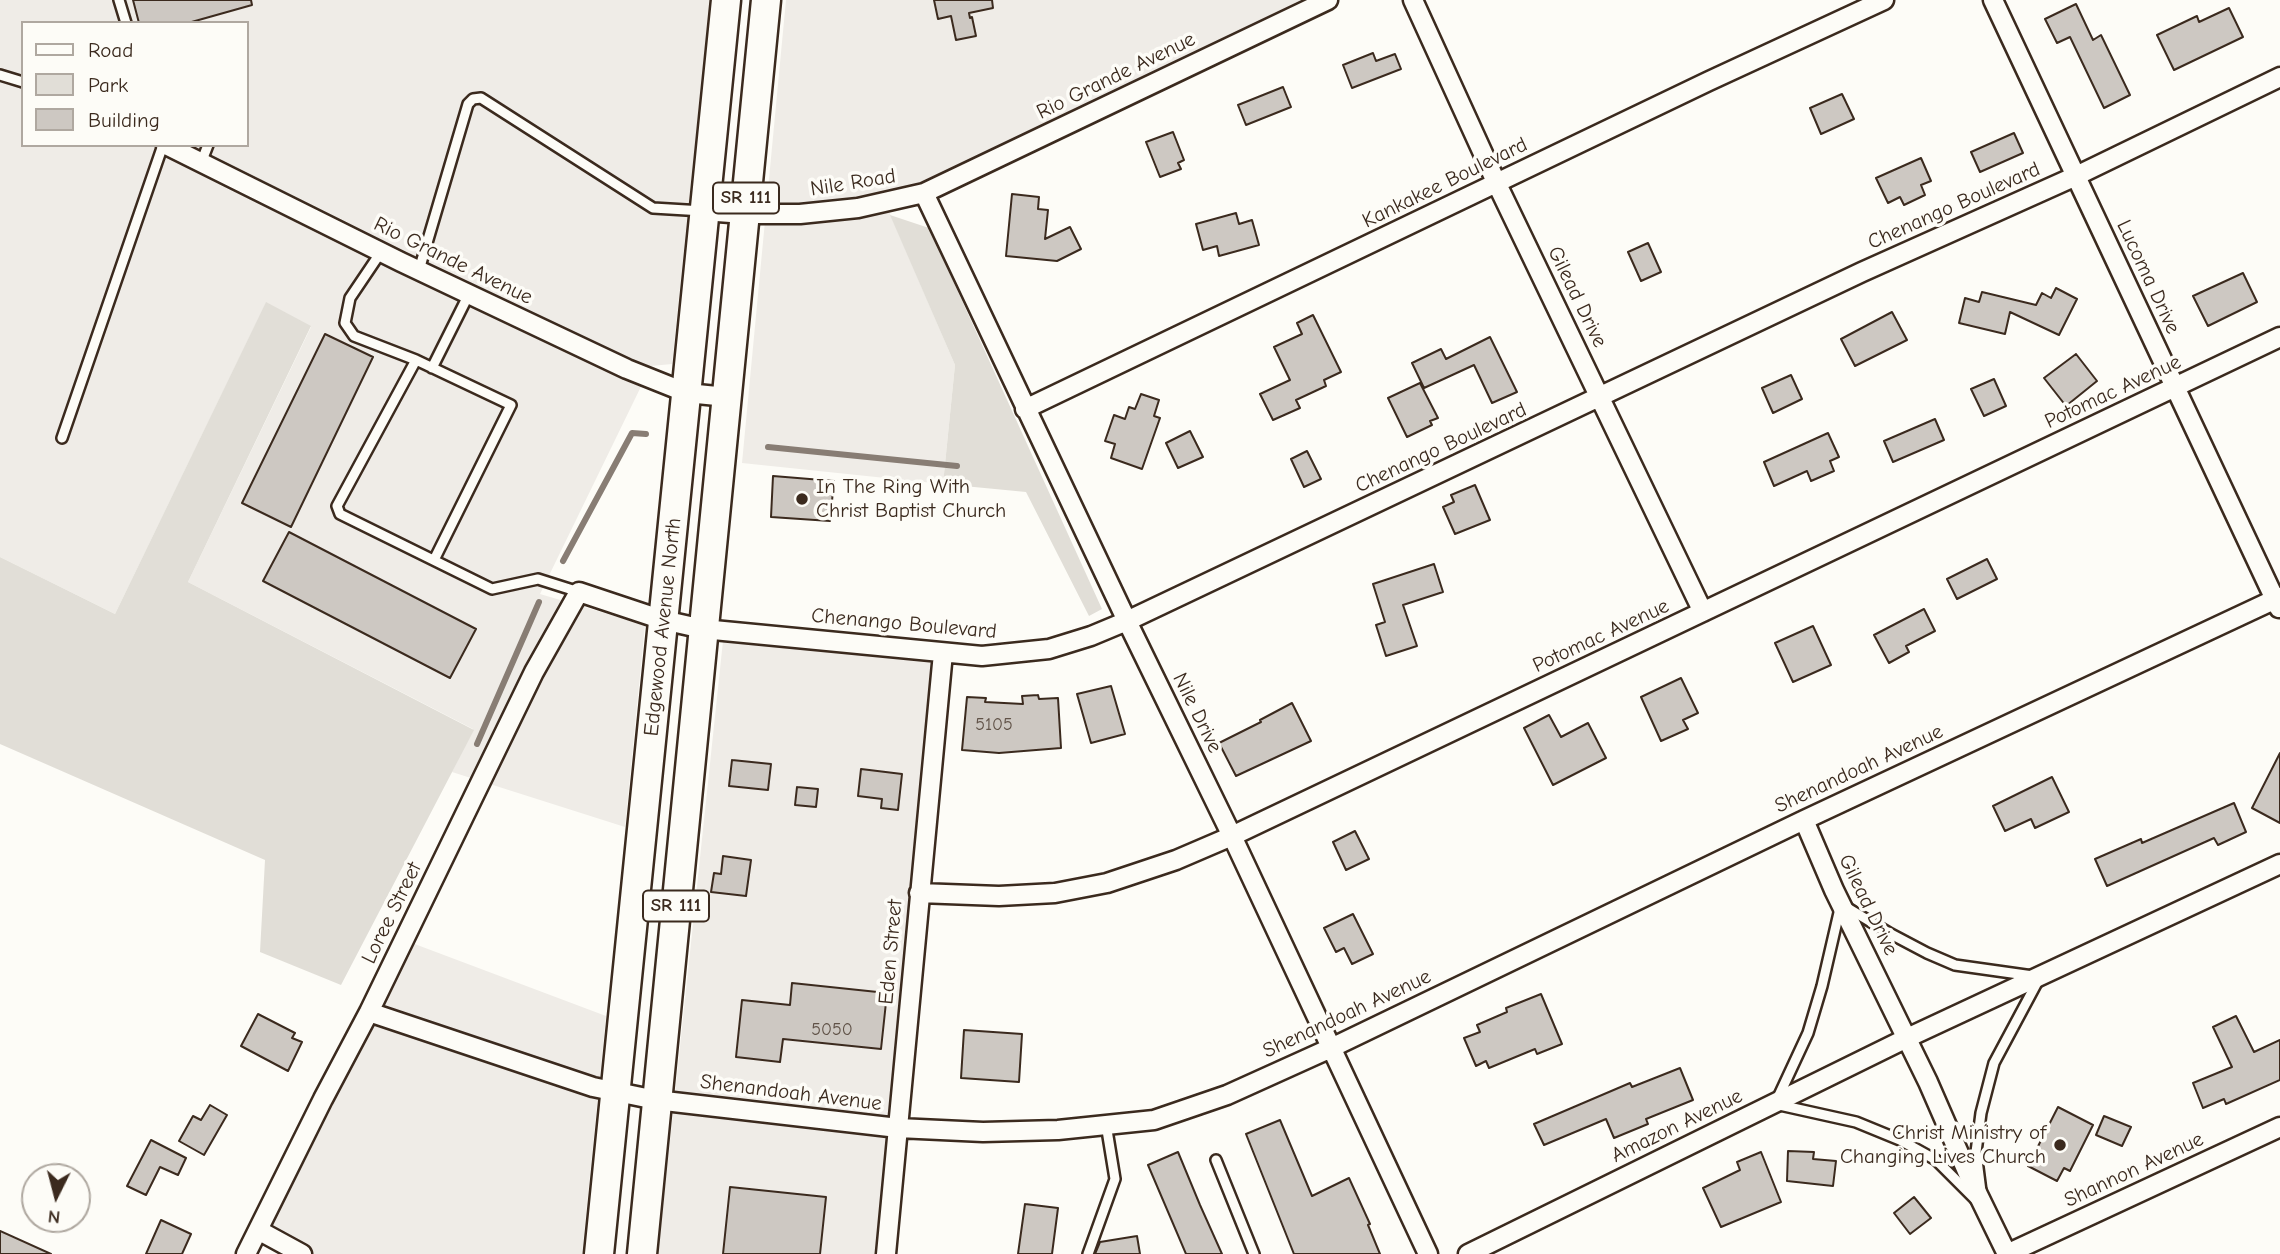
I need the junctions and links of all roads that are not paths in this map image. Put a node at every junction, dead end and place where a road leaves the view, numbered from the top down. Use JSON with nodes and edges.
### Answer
{"nodes":[{"id":1,"x":119,"y":0,"type":"edge"},
{"id":2,"x":726,"y":0,"type":"edge"},
{"id":3,"x":766,"y":0,"type":"edge"},
{"id":4,"x":1328,"y":0,"type":"edge"},
{"id":5,"x":1413,"y":0,"type":"edge"},
{"id":6,"x":1884,"y":0,"type":"edge"},
{"id":7,"x":1993,"y":0,"type":"edge"},
{"id":8,"x":124,"y":21,"type":"edge"},
{"id":9,"x":0,"y":75,"type":"edge"},
{"id":10,"x":2280,"y":77,"type":"edge"},
{"id":11,"x":21,"y":81,"type":"edge"},
{"id":12,"x":163,"y":147,"type":"edge"},
{"id":13,"x":168,"y":147,"type":"edge"},
{"id":14,"x":207,"y":147,"type":"edge"},
{"id":15,"x":201,"y":163,"type":"junction"},
{"id":16,"x":2076,"y":176,"type":"junction"},
{"id":17,"x":1497,"y":184,"type":"junction"},
{"id":18,"x":924,"y":193,"type":"junction"},
{"id":19,"x":704,"y":211,"type":"junction"},
{"id":20,"x":744,"y":214,"type":"junction"},
{"id":21,"x":381,"y":252,"type":"junction"},
{"id":22,"x":419,"y":270,"type":"junction"},
{"id":23,"x":469,"y":294,"type":"junction"},
{"id":24,"x":2280,"y":337,"type":"edge"},
{"id":25,"x":416,"y":360,"type":"junction"},
{"id":26,"x":432,"y":368,"type":"junction"},
{"id":27,"x":2174,"y":388,"type":"junction"},
{"id":28,"x":687,"y":393,"type":"junction"},
{"id":29,"x":727,"y":397,"type":"junction"},
{"id":30,"x":1600,"y":398,"type":"junction"},
{"id":31,"x":1025,"y":409,"type":"junction"},
{"id":32,"x":62,"y":438,"type":"dead end"},
{"id":33,"x":434,"y":560,"type":"junction"},
{"id":34,"x":579,"y":592,"type":"junction"},
{"id":35,"x":2278,"y":602,"type":"edge"},
{"id":36,"x":1703,"y":612,"type":"junction"},
{"id":37,"x":663,"y":620,"type":"junction"},
{"id":38,"x":1127,"y":621,"type":"junction"},
{"id":39,"x":703,"y":629,"type":"junction"},
{"id":40,"x":943,"y":653,"type":"junction"},
{"id":41,"x":1804,"y":820,"type":"junction"},
{"id":42,"x":1232,"y":836,"type":"junction"},
{"id":43,"x":2280,"y":864,"type":"edge"},
{"id":44,"x":919,"y":892,"type":"junction"},
{"id":45,"x":1841,"y":904,"type":"junction"},
{"id":46,"x":2040,"y":977,"type":"junction"},
{"id":47,"x":369,"y":1012,"type":"junction"},
{"id":48,"x":1907,"y":1038,"type":"junction"},
{"id":49,"x":1331,"y":1048,"type":"junction"},
{"id":50,"x":616,"y":1091,"type":"junction"},
{"id":51,"x":656,"y":1100,"type":"junction"},
{"id":52,"x":1775,"y":1104,"type":"junction"},
{"id":53,"x":1106,"y":1125,"type":"junction"},
{"id":54,"x":2280,"y":1127,"type":"edge"},
{"id":55,"x":898,"y":1128,"type":"junction"},
{"id":56,"x":1216,"y":1160,"type":"dead end"},
{"id":57,"x":1983,"y":1207,"type":"junction"},
{"id":58,"x":258,"y":1230,"type":"junction"},
{"id":59,"x":246,"y":1254,"type":"edge"},
{"id":60,"x":302,"y":1254,"type":"edge"},
{"id":61,"x":599,"y":1254,"type":"edge"},
{"id":62,"x":642,"y":1254,"type":"edge"},
{"id":63,"x":886,"y":1254,"type":"edge"},
{"id":64,"x":1088,"y":1254,"type":"edge"},
{"id":65,"x":1254,"y":1254,"type":"edge"},
{"id":66,"x":1428,"y":1254,"type":"edge"},
{"id":67,"x":1468,"y":1254,"type":"edge"},
{"id":68,"x":2007,"y":1254,"type":"edge"}],
"edges":[{"from":1,"to":8,"type":"lane"},
{"from":2,"to":19,"type":"main road","name":"Edgewood Avenue North","number":"SR 111"},
{"from":3,"to":20,"type":"main road","name":"Edgewood Avenue North","number":"SR 111"},
{"from":4,"to":18,"type":"street","name":"Rio Grande Avenue"},
{"from":5,"to":17,"type":"street","name":"Gilead Drive"},
{"from":6,"to":17,"type":"street","name":"Kankakee Boulevard"},
{"from":7,"to":16,"type":"street","name":"Lucoma Drive"},
{"from":9,"to":11,"type":"lane"},
{"from":10,"to":16,"type":"street","name":"Chenango Boulevard"},
{"from":12,"to":32,"type":"lane"},
{"from":13,"to":15,"type":"street","name":"Rio Grande Avenue"},
{"from":14,"to":15,"type":"lane"},
{"from":15,"to":21,"type":"street","name":"Rio Grande Avenue"},
{"from":16,"to":27,"type":"street","name":"Lucoma Drive"},
{"from":16,"to":30,"type":"street","name":"Chenango Boulevard"},
{"from":17,"to":30,"type":"street","name":"Gilead Drive"},
{"from":17,"to":31,"type":"street","name":"Kankakee Boulevard"},
{"from":18,"to":20,"type":"street","name":"Nile Road"},
{"from":18,"to":31,"type":"street","name":"Nile Drive"},
{"from":19,"to":20,"type":"street","name":"Nile Road"},
{"from":19,"to":22,"type":"lane"},
{"from":19,"to":28,"type":"main road","name":"Edgewood Avenue North","number":"SR 111"},
{"from":20,"to":29,"type":"main road","name":"Edgewood Avenue North","number":"SR 111"},
{"from":21,"to":22,"type":"street","name":"Rio Grande Avenue"},
{"from":21,"to":25,"type":"lane"},
{"from":22,"to":23,"type":"street","name":"Rio Grande Avenue"},
{"from":23,"to":26,"type":"lane"},
{"from":23,"to":28,"type":"street","name":"Rio Grande Avenue"},
{"from":24,"to":27,"type":"street","name":"Potomac Avenue"},
{"from":25,"to":26,"type":"lane"},
{"from":25,"to":33,"type":"lane"},
{"from":26,"to":33,"type":"lane"},
{"from":27,"to":35,"type":"street","name":"Lucoma Drive"},
{"from":27,"to":36,"type":"street","name":"Potomac Avenue"},
{"from":28,"to":29,"type":"street","name":"Rio Grande Avenue"},
{"from":28,"to":37,"type":"main road","name":"Edgewood Avenue North","number":"SR 111"},
{"from":29,"to":39,"type":"main road","name":"Edgewood Avenue North","number":"SR 111"},
{"from":30,"to":36,"type":"street","name":"Gilead Drive"},
{"from":30,"to":38,"type":"street","name":"Chenango Boulevard"},
{"from":31,"to":38,"type":"street","name":"Nile Drive"},
{"from":33,"to":34,"type":"lane"},
{"from":34,"to":37,"type":"street","name":"Chenango Boulevard"},
{"from":34,"to":47,"type":"street","name":"Loree Street"},
{"from":35,"to":41,"type":"street","name":"Shenandoah Avenue"},
{"from":36,"to":42,"type":"street","name":"Potomac Avenue"},
{"from":37,"to":39,"type":"street","name":"Chenango Boulevard"},
{"from":37,"to":50,"type":"main road","name":"Edgewood Avenue North","number":"SR 111"},
{"from":38,"to":40,"type":"street","name":"Chenango Boulevard"},
{"from":38,"to":42,"type":"street","name":"Nile Drive"},
{"from":39,"to":40,"type":"street","name":"Chenango Boulevard"},
{"from":39,"to":51,"type":"main road","name":"Edgewood Avenue North","number":"SR 111"},
{"from":40,"to":44,"type":"street","name":"Eden Street"},
{"from":41,"to":45,"type":"street","name":"Gilead Drive"},
{"from":41,"to":49,"type":"street","name":"Shenandoah Avenue"},
{"from":42,"to":44,"type":"street","name":"Potomac Avenue"},
{"from":42,"to":49,"type":"street","name":"Nile Drive"},
{"from":43,"to":46,"type":"street","name":"Amazon Avenue"},
{"from":44,"to":55,"type":"street","name":"Eden Street"},
{"from":45,"to":46,"type":"lane"},
{"from":45,"to":48,"type":"street","name":"Gilead Drive"},
{"from":45,"to":52,"type":"lane"},
{"from":46,"to":48,"type":"street","name":"Amazon Avenue"},
{"from":46,"to":57,"type":"lane"},
{"from":47,"to":50,"type":"street","name":"Shenandoah Avenue"},
{"from":47,"to":58,"type":"street","name":"Loree Street"},
{"from":48,"to":52,"type":"street","name":"Amazon Avenue"},
{"from":48,"to":57,"type":"street"},
{"from":49,"to":53,"type":"street","name":"Shenandoah Avenue"},
{"from":49,"to":66,"type":"street","name":"Nile Drive"},
{"from":50,"to":51,"type":"street","name":"Shenandoah Avenue"},
{"from":50,"to":61,"type":"main road","name":"Edgewood Avenue North","number":"SR 111"},
{"from":51,"to":55,"type":"street","name":"Shenandoah Avenue"},
{"from":51,"to":62,"type":"main road","name":"Edgewood Avenue North","number":"SR 111"},
{"from":52,"to":57,"type":"lane"},
{"from":52,"to":67,"type":"street","name":"Amazon Avenue"},
{"from":53,"to":55,"type":"street","name":"Shenandoah Avenue"},
{"from":53,"to":64,"type":"lane"},
{"from":54,"to":68,"type":"street","name":"Shannon Avenue"},
{"from":55,"to":63,"type":"street","name":"Eden Street"},
{"from":56,"to":65,"type":"lane"},
{"from":57,"to":68,"type":"street"},
{"from":58,"to":59,"type":"street","name":"Loree Street"},
{"from":58,"to":60,"type":"street"}]}
